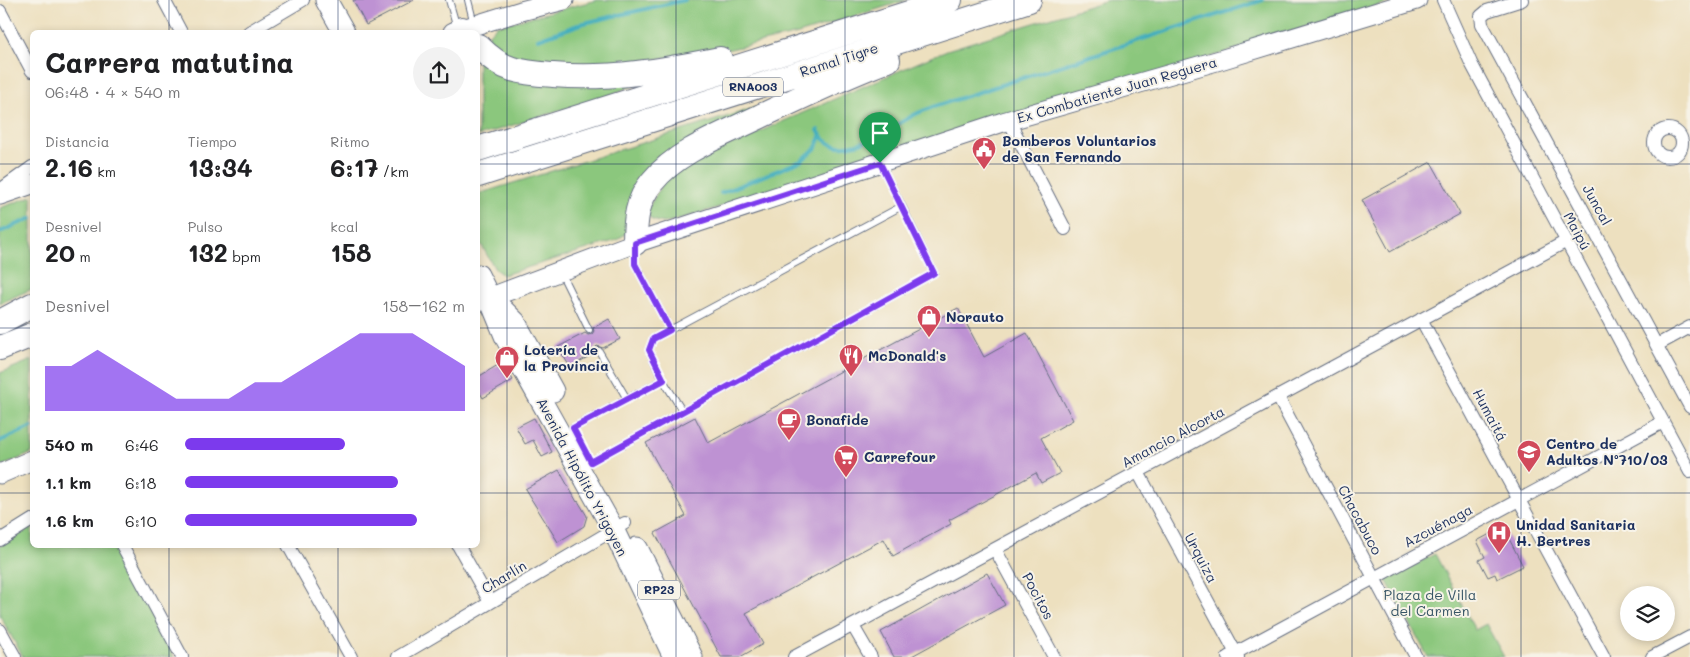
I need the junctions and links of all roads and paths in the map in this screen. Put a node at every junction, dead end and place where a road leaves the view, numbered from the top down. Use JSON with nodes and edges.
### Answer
{"nodes":[{"id":1,"x":164,"y":0,"type":"edge"},
{"id":2,"x":303,"y":0,"type":"edge"},
{"id":3,"x":326,"y":0,"type":"edge"},
{"id":4,"x":449,"y":0,"type":"edge"},
{"id":5,"x":468,"y":0,"type":"edge"},
{"id":6,"x":544,"y":0,"type":"edge"},
{"id":7,"x":564,"y":0,"type":"edge"},
{"id":8,"x":950,"y":0,"type":"edge"},
{"id":9,"x":1029,"y":0,"type":"edge"},
{"id":10,"x":1040,"y":0,"type":"edge"},
{"id":11,"x":1417,"y":0,"type":"edge"},
{"id":12,"x":1443,"y":0,"type":"edge"},
{"id":13,"x":1522,"y":0,"type":"edge"},
{"id":14,"x":0,"y":11,"type":"edge"},
{"id":15,"x":521,"y":11,"type":"junction"},
{"id":16,"x":180,"y":30,"type":"edge"},
{"id":17,"x":252,"y":30,"type":"edge"},
{"id":18,"x":343,"y":30,"type":"edge"},
{"id":19,"x":464,"y":30,"type":"edge"},
{"id":20,"x":465,"y":30,"type":"edge"},
{"id":21,"x":473,"y":30,"type":"edge"},
{"id":22,"x":849,"y":32,"type":"junction"},
{"id":23,"x":480,"y":47,"type":"edge"},
{"id":24,"x":30,"y":67,"type":"edge"},
{"id":25,"x":1009,"y":121,"type":"junction"},
{"id":26,"x":480,"y":148,"type":"edge"},
{"id":27,"x":880,"y":163,"type":"junction"},
{"id":28,"x":30,"y":168,"type":"edge"},
{"id":29,"x":480,"y":174,"type":"edge"},
{"id":30,"x":30,"y":185,"type":"edge"},
{"id":31,"x":0,"y":190,"type":"edge"},
{"id":32,"x":0,"y":195,"type":"edge"},
{"id":33,"x":902,"y":206,"type":"junction"},
{"id":34,"x":1065,"y":229,"type":"dead end"},
{"id":35,"x":1565,"y":242,"type":"junction"},
{"id":36,"x":635,"y":243,"type":"junction"},
{"id":37,"x":560,"y":271,"type":"junction"},
{"id":38,"x":480,"y":285,"type":"edge"},
{"id":39,"x":483,"y":299,"type":"edge"},
{"id":40,"x":30,"y":306,"type":"edge"},
{"id":41,"x":30,"y":312,"type":"edge"},
{"id":42,"x":1421,"y":319,"type":"junction"},
{"id":43,"x":0,"y":323,"type":"edge"},
{"id":44,"x":1690,"y":327,"type":"edge"},
{"id":45,"x":589,"y":330,"type":"dead end"},
{"id":46,"x":670,"y":330,"type":"junction"},
{"id":47,"x":30,"y":336,"type":"edge"},
{"id":48,"x":1657,"y":345,"type":"junction"},
{"id":49,"x":0,"y":348,"type":"edge"},
{"id":50,"x":599,"y":351,"type":"dead end"},
{"id":51,"x":664,"y":380,"type":"junction"},
{"id":52,"x":1278,"y":397,"type":"junction"},
{"id":53,"x":627,"y":400,"type":"junction"},
{"id":54,"x":1690,"y":407,"type":"edge"},
{"id":55,"x":683,"y":412,"type":"junction"},
{"id":56,"x":1663,"y":422,"type":"junction"},
{"id":57,"x":573,"y":428,"type":"junction"},
{"id":58,"x":30,"y":461,"type":"edge"},
{"id":59,"x":591,"y":462,"type":"junction"},
{"id":60,"x":1138,"y":472,"type":"junction"},
{"id":61,"x":1690,"y":472,"type":"edge"},
{"id":62,"x":0,"y":474,"type":"edge"},
{"id":63,"x":1519,"y":500,"type":"junction"},
{"id":64,"x":30,"y":521,"type":"edge"},
{"id":65,"x":619,"y":526,"type":"junction"},
{"id":66,"x":0,"y":540,"type":"edge"},
{"id":67,"x":124,"y":548,"type":"edge"},
{"id":68,"x":290,"y":548,"type":"edge"},
{"id":69,"x":460,"y":548,"type":"edge"},
{"id":70,"x":996,"y":549,"type":"junction"},
{"id":71,"x":1374,"y":578,"type":"junction"},
{"id":72,"x":490,"y":602,"type":"junction"},
{"id":73,"x":854,"y":626,"type":"junction"},
{"id":74,"x":0,"y":630,"type":"edge"},
{"id":75,"x":1690,"y":637,"type":"edge"},
{"id":76,"x":1233,"y":656,"type":"edge"},
{"id":77,"x":15,"y":657,"type":"edge"},
{"id":78,"x":182,"y":657,"type":"edge"},
{"id":79,"x":351,"y":657,"type":"edge"},
{"id":80,"x":398,"y":657,"type":"edge"},
{"id":81,"x":674,"y":657,"type":"edge"},
{"id":82,"x":692,"y":657,"type":"edge"},
{"id":83,"x":794,"y":657,"type":"edge"},
{"id":84,"x":871,"y":657,"type":"edge"},
{"id":85,"x":1054,"y":657,"type":"edge"},
{"id":86,"x":1416,"y":657,"type":"edge"},
{"id":87,"x":1604,"y":657,"type":"edge"},
{"id":88,"x":1652,"y":657,"type":"edge"}],
"edges":[{"from":1,"to":16,"type":"street"},
{"from":2,"to":17,"type":"street"},
{"from":3,"to":18,"type":"main road"},
{"from":4,"to":19,"type":"lane"},
{"from":5,"to":20,"type":"lane"},
{"from":6,"to":15,"type":"street"},
{"from":7,"to":15,"type":"street"},
{"from":8,"to":22,"type":"highway","number":"RNA003"},
{"from":9,"to":29,"type":"highway","name":"Ramal Tigre","number":"RNA003"},
{"from":10,"to":36,"type":"highway"},
{"from":11,"to":25,"type":"street","name":"Ex Combatiente Juan Reguera"},
{"from":12,"to":35,"type":"street","name":"Maipú"},
{"from":13,"to":48,"type":"street","name":"Juncal"},
{"from":14,"to":24,"type":"street"},
{"from":15,"to":21,"type":"street"},
{"from":22,"to":23,"type":"highway"},
{"from":22,"to":26,"type":"highway","name":"Ramal Tigre","number":"RNA003"},
{"from":25,"to":27,"type":"street","name":"Ex Combatiente Juan Reguera"},
{"from":25,"to":34,"type":"street"},
{"from":27,"to":33,"type":"lane"},
{"from":27,"to":36,"type":"street","name":"Ex Combatiente Juan Reguera"},
{"from":28,"to":31,"type":"street"},
{"from":30,"to":32,"type":"street"},
{"from":33,"to":46,"type":"lane"},
{"from":33,"to":55,"type":"lane"},
{"from":35,"to":42,"type":"street","name":"Amancio Alcorta"},
{"from":35,"to":56,"type":"street","name":"Maipú"},
{"from":36,"to":37,"type":"street","name":"Ex Combatiente Juan Reguera"},
{"from":36,"to":46,"type":"lane"},
{"from":37,"to":39,"type":"street","name":"Ex Combatiente Juan Reguera"},
{"from":37,"to":45,"type":"lane"},
{"from":38,"to":39,"type":"main road","name":"Avenida Hipólito Yrigoyen","number":"RP23"},
{"from":39,"to":57,"type":"main road","name":"Avenida Hipólito Yrigoyen","number":"RP23"},
{"from":39,"to":65,"type":"main road","name":"Avenida Hipólito Yrigoyen","number":"RP23"},
{"from":40,"to":43,"type":"highway"},
{"from":41,"to":43,"type":"highway"},
{"from":42,"to":52,"type":"street","name":"Amancio Alcorta"},
{"from":42,"to":63,"type":"street","name":"Humaitá"},
{"from":44,"to":48,"type":"street"},
{"from":46,"to":51,"type":"lane"},
{"from":47,"to":49,"type":"highway"},
{"from":48,"to":54,"type":"street","name":"Juncal"},
{"from":50,"to":53,"type":"lane"},
{"from":51,"to":53,"type":"lane"},
{"from":51,"to":55,"type":"lane"},
{"from":52,"to":60,"type":"street","name":"Amancio Alcorta"},
{"from":52,"to":71,"type":"street","name":"Chacabuco"},
{"from":53,"to":57,"type":"lane"},
{"from":55,"to":59,"type":"lane"},
{"from":56,"to":61,"type":"street","name":"Maipú"},
{"from":56,"to":63,"type":"street","name":"Azcuénaga"},
{"from":57,"to":59,"type":"main road","name":"Avenida Hipólito Yrigoyen","number":"RP23"},
{"from":58,"to":62,"type":"street"},
{"from":59,"to":65,"type":"main road","name":"Avenida Hipólito Yrigoyen","number":"RP23"},
{"from":60,"to":70,"type":"street","name":"Amancio Alcorta"},
{"from":60,"to":76,"type":"street","name":"Urquiza"},
{"from":63,"to":71,"type":"street","name":"Azcuénaga"},
{"from":63,"to":87,"type":"street","name":"Humaitá"},
{"from":64,"to":66,"type":"street"},
{"from":65,"to":72,"type":"street","name":"Charlín"},
{"from":65,"to":81,"type":"main road","name":"Avenida Hipólito Yrigoyen","number":"RP23"},
{"from":65,"to":82,"type":"main road","name":"Avenida Hipólito Yrigoyen","number":"RP23"},
{"from":67,"to":78,"type":"street"},
{"from":68,"to":79,"type":"street"},
{"from":69,"to":72,"type":"street"},
{"from":70,"to":73,"type":"street","name":"Amancio Alcorta"},
{"from":70,"to":85,"type":"street","name":"Pocitos"},
{"from":71,"to":76,"type":"street","name":"Azcuénaga"},
{"from":71,"to":86,"type":"street","name":"Chacabuco"},
{"from":72,"to":80,"type":"street","name":"Charlín"},
{"from":73,"to":83,"type":"street","name":"Amancio Alcorta"},
{"from":73,"to":84,"type":"street"},
{"from":74,"to":77,"type":"street"},
{"from":75,"to":88,"type":"street"}]}
